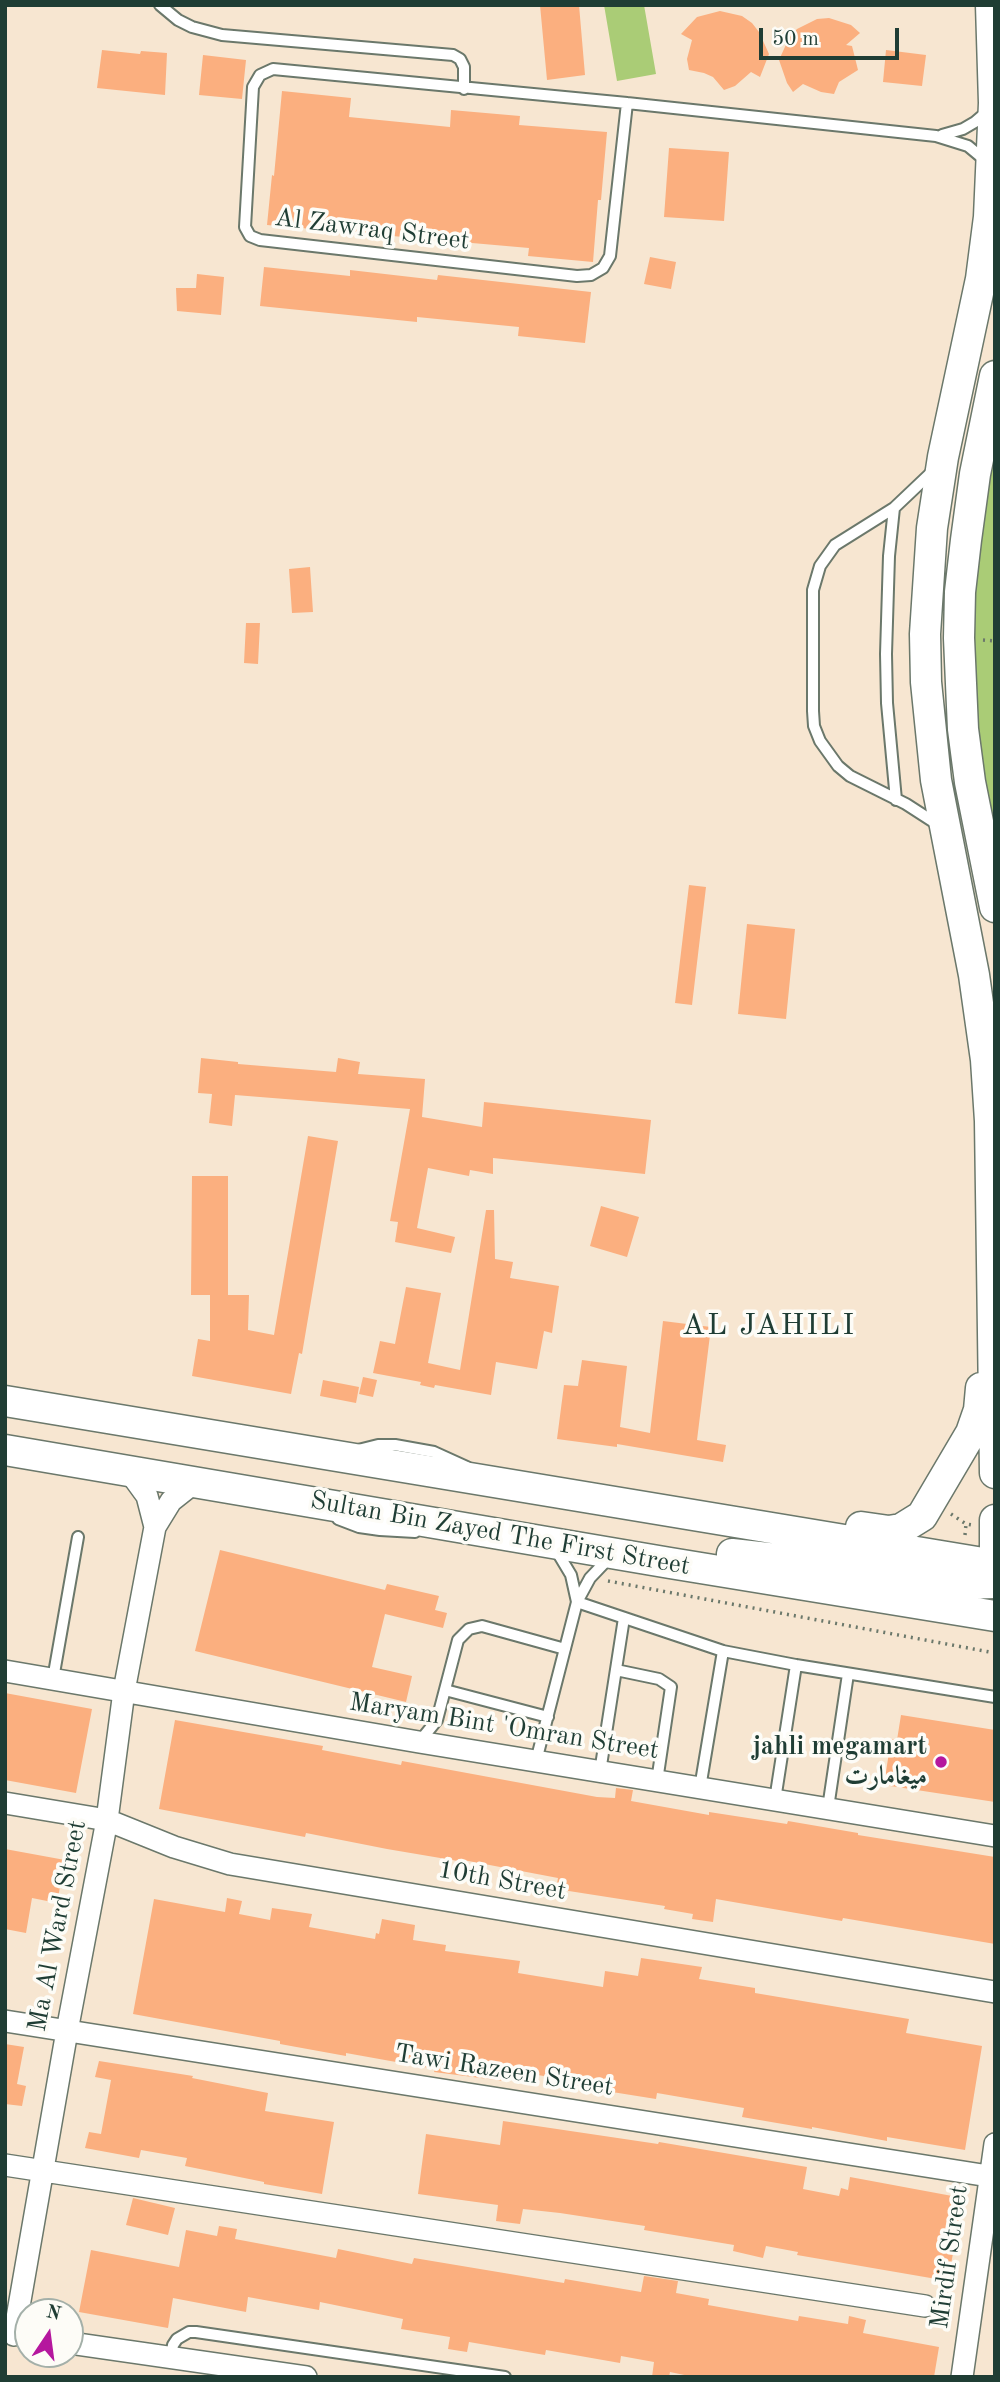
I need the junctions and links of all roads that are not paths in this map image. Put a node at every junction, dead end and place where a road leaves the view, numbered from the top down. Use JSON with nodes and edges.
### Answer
{"nodes":[{"id":1,"x":160,"y":5,"type":"edge"},
{"id":2,"x":987,"y":9,"type":"edge"},
{"id":3,"x":464,"y":89,"type":"junction"},
{"id":4,"x":627,"y":103,"type":"junction"},
{"id":5,"x":994,"y":103,"type":"edge"},
{"id":6,"x":936,"y":136,"type":"junction"},
{"id":7,"x":993,"y":169,"type":"junction"},
{"id":8,"x":995,"y":376,"type":"edge"},
{"id":9,"x":943,"y":457,"type":"junction"},
{"id":10,"x":894,"y":508,"type":"junction"},
{"id":11,"x":897,"y":800,"type":"junction"},
{"id":12,"x":945,"y":830,"type":"junction"},
{"id":13,"x":995,"y":908,"type":"edge"},
{"id":14,"x":992,"y":1283,"type":"junction"},
{"id":15,"x":5,"y":1401,"type":"edge"},
{"id":16,"x":5,"y":1450,"type":"edge"},
{"id":17,"x":128,"y":1470,"type":"junction"},
{"id":18,"x":995,"y":1473,"type":"edge"},
{"id":19,"x":195,"y":1482,"type":"junction"},
{"id":20,"x":995,"y":1520,"type":"edge"},
{"id":21,"x":155,"y":1527,"type":"junction"},
{"id":22,"x":770,"y":1528,"type":"junction"},
{"id":23,"x":78,"y":1536,"type":"dead end"},
{"id":24,"x":549,"y":1542,"type":"junction"},
{"id":25,"x":614,"y":1554,"type":"junction"},
{"id":26,"x":670,"y":1563,"type":"junction"},
{"id":27,"x":995,"y":1566,"type":"edge"},
{"id":28,"x":995,"y":1583,"type":"edge"},
{"id":29,"x":577,"y":1602,"type":"junction"},
{"id":30,"x":995,"y":1616,"type":"edge"},
{"id":31,"x":624,"y":1618,"type":"junction"},
{"id":32,"x":565,"y":1649,"type":"junction"},
{"id":33,"x":723,"y":1651,"type":"junction"},
{"id":34,"x":796,"y":1665,"type":"junction"},
{"id":35,"x":616,"y":1670,"type":"junction"},
{"id":36,"x":5,"y":1671,"type":"edge"},
{"id":37,"x":848,"y":1674,"type":"junction"},
{"id":38,"x":53,"y":1679,"type":"junction"},
{"id":39,"x":445,"y":1690,"type":"junction"},
{"id":40,"x":124,"y":1691,"type":"junction"},
{"id":41,"x":995,"y":1697,"type":"edge"},
{"id":42,"x":548,"y":1717,"type":"junction"},
{"id":43,"x":419,"y":1742,"type":"junction"},
{"id":44,"x":536,"y":1761,"type":"junction"},
{"id":45,"x":600,"y":1772,"type":"junction"},
{"id":46,"x":657,"y":1781,"type":"junction"},
{"id":47,"x":700,"y":1788,"type":"junction"},
{"id":48,"x":775,"y":1800,"type":"junction"},
{"id":49,"x":5,"y":1803,"type":"edge"},
{"id":50,"x":828,"y":1808,"type":"junction"},
{"id":51,"x":107,"y":1820,"type":"junction"},
{"id":52,"x":995,"y":1836,"type":"edge"},
{"id":53,"x":995,"y":1992,"type":"edge"},
{"id":54,"x":5,"y":2021,"type":"edge"},
{"id":55,"x":67,"y":2031,"type":"junction"},
{"id":56,"x":995,"y":2144,"type":"edge"},
{"id":57,"x":5,"y":2165,"type":"edge"},
{"id":58,"x":43,"y":2171,"type":"junction"},
{"id":59,"x":992,"y":2176,"type":"edge"},
{"id":60,"x":22,"y":2298,"type":"edge"},
{"id":61,"x":925,"y":2306,"type":"dead end"},
{"id":62,"x":84,"y":2345,"type":"edge"},
{"id":63,"x":171,"y":2357,"type":"junction"},
{"id":64,"x":306,"y":2377,"type":"edge"},
{"id":65,"x":505,"y":2377,"type":"edge"},
{"id":66,"x":962,"y":2377,"type":"edge"}],
"edges":[{"from":1,"to":3,"type":"lane"},
{"from":2,"to":5,"type":"main road"},
{"from":3,"to":4,"type":"lane","name":"Al Zawraq Street"},
{"from":3,"to":4,"type":"lane","name":"Al Zawraq Street"},
{"from":4,"to":6,"type":"lane","name":"Al Zawraq Street"},
{"from":5,"to":6,"type":"lane","name":"Al Zawraq Street"},
{"from":5,"to":7,"type":"main road"},
{"from":6,"to":7,"type":"lane","name":"Al Zawraq Street"},
{"from":7,"to":9,"type":"main road"},
{"from":8,"to":13,"type":"main road"},
{"from":9,"to":10,"type":"lane"},
{"from":9,"to":12,"type":"main road"},
{"from":10,"to":11,"type":"lane"},
{"from":10,"to":11,"type":"lane"},
{"from":11,"to":12,"type":"lane"},
{"from":12,"to":14,"type":"main road"},
{"from":14,"to":18,"type":"main road"},
{"from":14,"to":22,"type":"main road"},
{"from":15,"to":22,"type":"main road","name":"Sultan Bin Zayed The First Street"},
{"from":16,"to":17,"type":"main road","name":"Sultan Bin Zayed The First Street"},
{"from":17,"to":19,"type":"main road","name":"Sultan Bin Zayed The First Street"},
{"from":17,"to":21,"type":"street","name":"Ma Al Ward Street"},
{"from":19,"to":21,"type":"street","name":"Ma Al Ward Street"},
{"from":19,"to":24,"type":"main road","name":"Sultan Bin Zayed The First Street"},
{"from":20,"to":27,"type":"main road"},
{"from":21,"to":40,"type":"street","name":"Ma Al Ward Street"},
{"from":22,"to":27,"type":"main road","name":"Sultan Bin Zayed The First Street"},
{"from":23,"to":38,"type":"lane"},
{"from":24,"to":25,"type":"main road","name":"Sultan Bin Zayed The First Street"},
{"from":24,"to":29,"type":"lane"},
{"from":25,"to":26,"type":"main road","name":"Sultan Bin Zayed The First Street"},
{"from":25,"to":29,"type":"lane"},
{"from":26,"to":28,"type":"main road"},
{"from":26,"to":30,"type":"main road","name":"Sultan Bin Zayed The First Street"},
{"from":29,"to":31,"type":"lane"},
{"from":29,"to":32,"type":"lane"},
{"from":31,"to":33,"type":"lane"},
{"from":31,"to":35,"type":"lane"},
{"from":32,"to":39,"type":"lane"},
{"from":32,"to":42,"type":"lane"},
{"from":33,"to":34,"type":"lane"},
{"from":33,"to":47,"type":"lane"},
{"from":34,"to":37,"type":"lane"},
{"from":34,"to":48,"type":"lane"},
{"from":35,"to":45,"type":"lane"},
{"from":35,"to":46,"type":"lane"},
{"from":36,"to":38,"type":"street","name":"Maryam Bint 'Omran Street"},
{"from":37,"to":41,"type":"lane"},
{"from":37,"to":50,"type":"lane"},
{"from":38,"to":40,"type":"street","name":"Maryam Bint 'Omran Street"},
{"from":39,"to":42,"type":"lane"},
{"from":39,"to":43,"type":"lane"},
{"from":40,"to":43,"type":"street","name":"Maryam Bint 'Omran Street"},
{"from":40,"to":51,"type":"street","name":"Ma Al Ward Street"},
{"from":42,"to":44,"type":"lane"},
{"from":43,"to":44,"type":"street","name":"Maryam Bint 'Omran Street"},
{"from":44,"to":45,"type":"street","name":"Maryam Bint 'Omran Street"},
{"from":45,"to":46,"type":"street","name":"Maryam Bint 'Omran Street"},
{"from":46,"to":47,"type":"street","name":"Maryam Bint 'Omran Street"},
{"from":47,"to":48,"type":"street","name":"Maryam Bint 'Omran Street"},
{"from":48,"to":50,"type":"street","name":"Maryam Bint 'Omran Street"},
{"from":49,"to":51,"type":"street","name":"10th Street"},
{"from":50,"to":52,"type":"street","name":"Maryam Bint 'Omran Street"},
{"from":51,"to":53,"type":"street","name":"10th Street"},
{"from":51,"to":55,"type":"street","name":"Ma Al Ward Street"},
{"from":54,"to":55,"type":"street","name":"Tawi Razeen Street"},
{"from":55,"to":58,"type":"street","name":"Ma Al Ward Street"},
{"from":55,"to":59,"type":"street","name":"Tawi Razeen Street"},
{"from":56,"to":59,"type":"street","name":"Mirdif Street"},
{"from":57,"to":58,"type":"street"},
{"from":58,"to":60,"type":"street","name":"Ma Al Ward Street"},
{"from":58,"to":61,"type":"street"},
{"from":59,"to":66,"type":"street","name":"Mirdif Street"},
{"from":62,"to":63,"type":"street"},
{"from":63,"to":64,"type":"street"},
{"from":63,"to":65,"type":"lane"}]}
